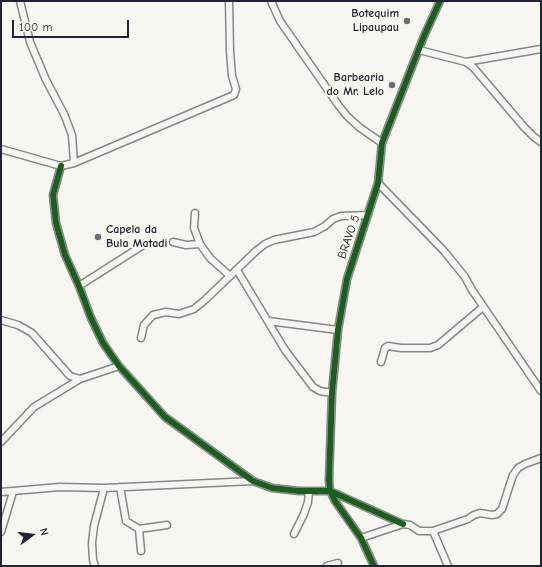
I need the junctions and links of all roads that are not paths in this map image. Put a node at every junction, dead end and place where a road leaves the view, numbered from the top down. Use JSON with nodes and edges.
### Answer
{"nodes":[{"id":1,"x":20,"y":1,"type":"edge"},
{"id":2,"x":229,"y":1,"type":"edge"},
{"id":3,"x":271,"y":1,"type":"edge"},
{"id":4,"x":440,"y":1,"type":"edge"},
{"id":5,"x":541,"y":49,"type":"edge"},
{"id":6,"x":419,"y":50,"type":"junction"},
{"id":7,"x":466,"y":62,"type":"junction"},
{"id":8,"x":541,"y":142,"type":"edge"},
{"id":9,"x":382,"y":143,"type":"junction"},
{"id":10,"x":1,"y":149,"type":"edge"},
{"id":11,"x":74,"y":163,"type":"junction"},
{"id":12,"x":61,"y":166,"type":"junction"},
{"id":13,"x":378,"y":183,"type":"junction"},
{"id":14,"x":195,"y":213,"type":"dead end"},
{"id":15,"x":368,"y":215,"type":"junction"},
{"id":16,"x":173,"y":242,"type":"dead end"},
{"id":17,"x":145,"y":244,"type":"dead end"},
{"id":18,"x":200,"y":244,"type":"junction"},
{"id":19,"x":237,"y":270,"type":"junction"},
{"id":20,"x":230,"y":276,"type":"junction"},
{"id":21,"x":79,"y":286,"type":"junction"},
{"id":22,"x":483,"y":306,"type":"junction"},
{"id":23,"x":1,"y":320,"type":"edge"},
{"id":24,"x":268,"y":321,"type":"junction"},
{"id":25,"x":338,"y":330,"type":"junction"},
{"id":26,"x":141,"y":338,"type":"dead end"},
{"id":27,"x":381,"y":362,"type":"dead end"},
{"id":28,"x":119,"y":366,"type":"junction"},
{"id":29,"x":80,"y":379,"type":"junction"},
{"id":30,"x":541,"y":391,"type":"edge"},
{"id":31,"x":332,"y":393,"type":"junction"},
{"id":32,"x":1,"y":442,"type":"edge"},
{"id":33,"x":541,"y":458,"type":"edge"},
{"id":34,"x":253,"y":481,"type":"junction"},
{"id":35,"x":120,"y":487,"type":"junction"},
{"id":36,"x":104,"y":488,"type":"junction"},
{"id":37,"x":309,"y":491,"type":"junction"},
{"id":38,"x":330,"y":491,"type":"junction"},
{"id":39,"x":1,"y":492,"type":"edge"},
{"id":40,"x":13,"y":492,"type":"junction"},
{"id":41,"x":403,"y":524,"type":"junction"},
{"id":42,"x":167,"y":525,"type":"dead end"},
{"id":43,"x":138,"y":529,"type":"junction"},
{"id":44,"x":433,"y":530,"type":"junction"},
{"id":45,"x":1,"y":532,"type":"edge"},
{"id":46,"x":294,"y":534,"type":"dead end"},
{"id":47,"x":361,"y":538,"type":"junction"},
{"id":48,"x":141,"y":551,"type":"dead end"},
{"id":49,"x":338,"y":563,"type":"dead end"},
{"id":50,"x":95,"y":566,"type":"edge"},
{"id":51,"x":327,"y":566,"type":"edge"},
{"id":52,"x":374,"y":566,"type":"edge"},
{"id":53,"x":448,"y":566,"type":"edge"}],
"edges":[{"from":1,"to":11,"type":"street"},
{"from":2,"to":11,"type":"street"},
{"from":3,"to":9,"type":"street"},
{"from":4,"to":6,"type":"street","name":"BRAVO 5"},
{"from":5,"to":7,"type":"street"},
{"from":6,"to":7,"type":"street"},
{"from":6,"to":9,"type":"street","name":"BRAVO 5"},
{"from":7,"to":8,"type":"street"},
{"from":9,"to":13,"type":"street","name":"BRAVO 5"},
{"from":10,"to":12,"type":"street"},
{"from":11,"to":12,"type":"street"},
{"from":12,"to":21,"type":"street"},
{"from":13,"to":15,"type":"street","name":"BRAVO 5"},
{"from":13,"to":22,"type":"street"},
{"from":14,"to":18,"type":"street"},
{"from":15,"to":19,"type":"street"},
{"from":15,"to":25,"type":"street","name":"BRAVO 5"},
{"from":16,"to":18,"type":"street"},
{"from":17,"to":21,"type":"street"},
{"from":18,"to":20,"type":"street"},
{"from":19,"to":20,"type":"street"},
{"from":19,"to":24,"type":"street"},
{"from":20,"to":26,"type":"street"},
{"from":21,"to":28,"type":"street"},
{"from":22,"to":27,"type":"street"},
{"from":22,"to":30,"type":"street"},
{"from":23,"to":29,"type":"street"},
{"from":24,"to":25,"type":"street"},
{"from":24,"to":31,"type":"street"},
{"from":25,"to":31,"type":"street","name":"BRAVO 5"},
{"from":28,"to":29,"type":"street"},
{"from":28,"to":34,"type":"street"},
{"from":29,"to":32,"type":"street"},
{"from":31,"to":38,"type":"street","name":"BRAVO 5"},
{"from":33,"to":44,"type":"street"},
{"from":34,"to":35,"type":"street"},
{"from":34,"to":37,"type":"street"},
{"from":35,"to":36,"type":"street"},
{"from":35,"to":43,"type":"street"},
{"from":36,"to":40,"type":"street"},
{"from":36,"to":50,"type":"street"},
{"from":37,"to":38,"type":"street"},
{"from":37,"to":46,"type":"street"},
{"from":38,"to":41,"type":"street"},
{"from":38,"to":47,"type":"street"},
{"from":39,"to":40,"type":"street"},
{"from":40,"to":45,"type":"street"},
{"from":41,"to":44,"type":"street"},
{"from":41,"to":47,"type":"street"},
{"from":42,"to":43,"type":"street"},
{"from":43,"to":48,"type":"street"},
{"from":44,"to":53,"type":"street"},
{"from":47,"to":52,"type":"street"},
{"from":49,"to":51,"type":"street"}]}
